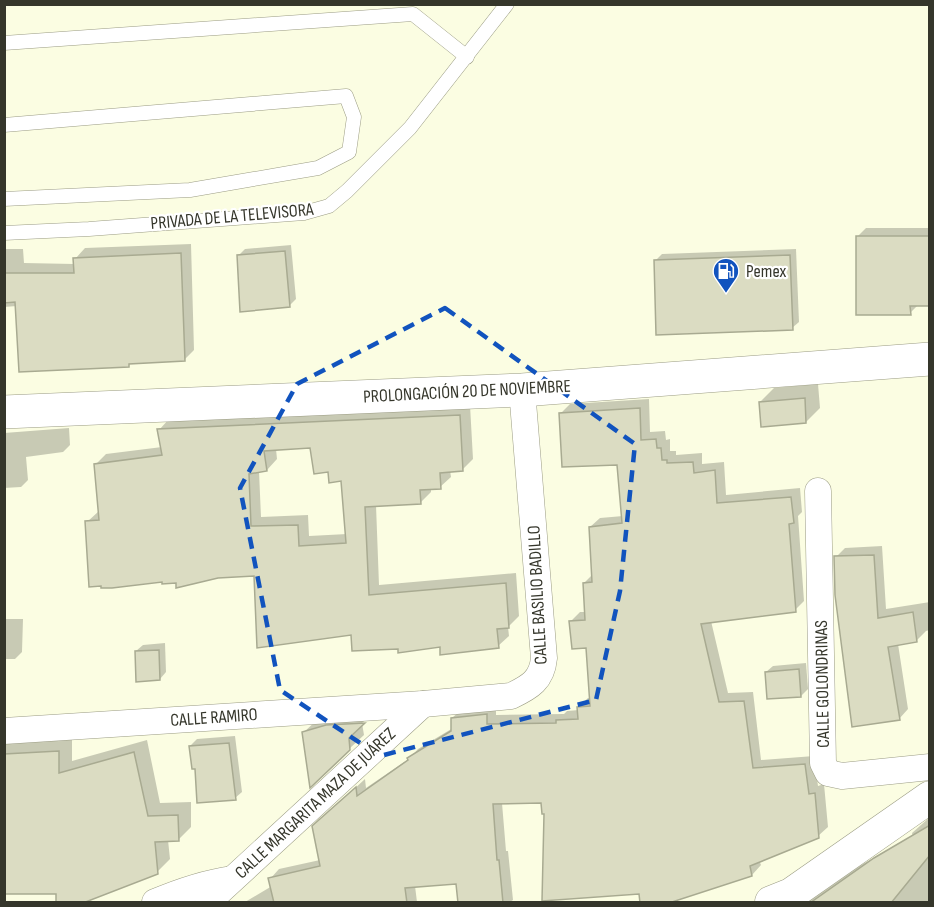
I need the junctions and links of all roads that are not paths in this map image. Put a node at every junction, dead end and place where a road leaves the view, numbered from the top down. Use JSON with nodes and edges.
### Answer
{"nodes":[{"id":1,"x":507,"y":4,"type":"edge"},
{"id":2,"x":414,"y":9,"type":"edge"},
{"id":3,"x":4,"y":43,"type":"edge"},
{"id":4,"x":467,"y":57,"type":"junction"},
{"id":5,"x":4,"y":125,"type":"edge"},
{"id":6,"x":4,"y":199,"type":"edge"},
{"id":7,"x":4,"y":233,"type":"edge"},
{"id":8,"x":930,"y":359,"type":"edge"},
{"id":9,"x":522,"y":390,"type":"junction"},
{"id":10,"x":4,"y":412,"type":"edge"},
{"id":11,"x":818,"y":491,"type":"dead end"},
{"id":12,"x":423,"y":704,"type":"junction"},
{"id":13,"x":4,"y":731,"type":"edge"},
{"id":14,"x":930,"y":767,"type":"edge"},
{"id":15,"x":930,"y":797,"type":"edge"},
{"id":16,"x":232,"y":879,"type":"junction"},
{"id":17,"x":155,"y":903,"type":"edge"},
{"id":18,"x":208,"y":903,"type":"edge"},
{"id":19,"x":771,"y":903,"type":"edge"}],
"edges":[{"from":1,"to":4,"type":"lane","name":"PRIVADA DE LA TELEVISORA"},
{"from":2,"to":3,"type":"lane"},
{"from":2,"to":4,"type":"lane"},
{"from":4,"to":7,"type":"lane","name":"PRIVADA DE LA TELEVISORA"},
{"from":5,"to":6,"type":"lane"},
{"from":8,"to":9,"type":"main road","name":"PROLONGACIÓN 20 DE NOVIEMBRE"},
{"from":9,"to":10,"type":"main road","name":"PROLONGACIÓN 20 DE NOVIEMBRE"},
{"from":9,"to":12,"type":"street","name":"CALLE BASILIO BADILLO"},
{"from":11,"to":14,"type":"street","name":"CALLE GOLONDRINAS"},
{"from":12,"to":13,"type":"street","name":"CALLE RAMIRO"},
{"from":12,"to":16,"type":"street","name":"CALLE MARGARITA MAZA DE JUÁREZ"},
{"from":15,"to":19,"type":"street"},
{"from":16,"to":17,"type":"street"},
{"from":16,"to":18,"type":"street","name":"CALLE MARGARITA MAZA DE JUÁREZ"}]}
